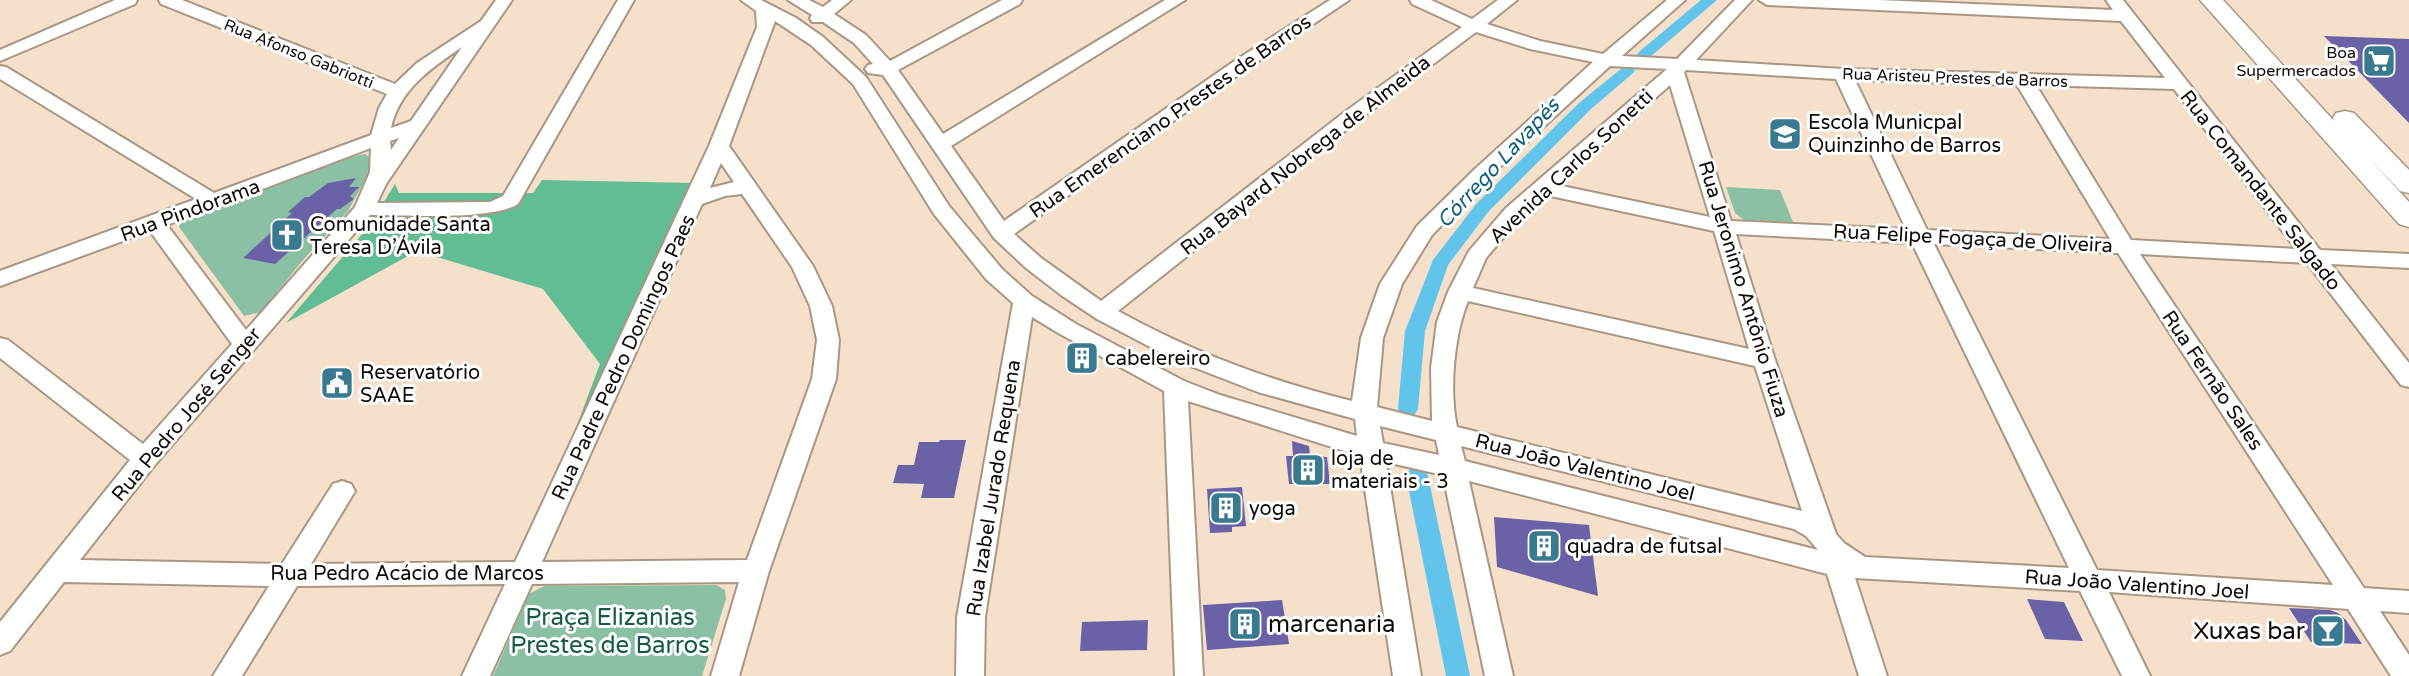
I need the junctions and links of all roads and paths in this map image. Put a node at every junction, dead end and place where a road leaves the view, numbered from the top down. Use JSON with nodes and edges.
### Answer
{"nodes":[{"id":1,"x":106,"y":0,"type":"edge"},
{"id":2,"x":129,"y":0,"type":"edge"},
{"id":3,"x":167,"y":0,"type":"edge"},
{"id":4,"x":504,"y":0,"type":"edge"},
{"id":5,"x":626,"y":0,"type":"edge"},
{"id":6,"x":1014,"y":0,"type":"edge"},
{"id":7,"x":1177,"y":0,"type":"edge"},
{"id":8,"x":1341,"y":0,"type":"edge"},
{"id":9,"x":1418,"y":0,"type":"edge"},
{"id":10,"x":1509,"y":0,"type":"edge"},
{"id":11,"x":1677,"y":0,"type":"edge"},
{"id":12,"x":1744,"y":0,"type":"edge"},
{"id":13,"x":1767,"y":0,"type":"edge"},
{"id":14,"x":2114,"y":0,"type":"edge"},
{"id":15,"x":2211,"y":0,"type":"edge"},
{"id":16,"x":2233,"y":0,"type":"edge"},
{"id":17,"x":757,"y":4,"type":"edge"},
{"id":18,"x":808,"y":13,"type":"edge"},
{"id":19,"x":2126,"y":16,"type":"junction"},
{"id":20,"x":486,"y":25,"type":"junction"},
{"id":21,"x":1474,"y":26,"type":"junction"},
{"id":22,"x":762,"y":34,"type":"junction"},
{"id":23,"x":1699,"y":44,"type":"junction"},
{"id":24,"x":0,"y":45,"type":"edge"},
{"id":25,"x":0,"y":56,"type":"edge"},
{"id":26,"x":434,"y":59,"type":"junction"},
{"id":27,"x":1606,"y":60,"type":"junction"},
{"id":28,"x":459,"y":64,"type":"junction"},
{"id":29,"x":1676,"y":68,"type":"junction"},
{"id":30,"x":1731,"y":68,"type":"junction"},
{"id":31,"x":0,"y":71,"type":"edge"},
{"id":32,"x":882,"y":74,"type":"junction"},
{"id":33,"x":1843,"y":74,"type":"junction"},
{"id":34,"x":2025,"y":81,"type":"junction"},
{"id":35,"x":2179,"y":84,"type":"junction"},
{"id":36,"x":398,"y":92,"type":"junction"},
{"id":37,"x":412,"y":127,"type":"junction"},
{"id":38,"x":381,"y":133,"type":"junction"},
{"id":39,"x":940,"y":144,"type":"junction"},
{"id":40,"x":720,"y":146,"type":"junction"},
{"id":41,"x":2409,"y":185,"type":"edge"},
{"id":42,"x":748,"y":187,"type":"junction"},
{"id":43,"x":1541,"y":188,"type":"junction"},
{"id":44,"x":369,"y":198,"type":"junction"},
{"id":45,"x":695,"y":200,"type":"junction"},
{"id":46,"x":213,"y":201,"type":"junction"},
{"id":47,"x":2409,"y":218,"type":"edge"},
{"id":48,"x":155,"y":223,"type":"junction"},
{"id":49,"x":1725,"y":226,"type":"junction"},
{"id":50,"x":1001,"y":234,"type":"junction"},
{"id":51,"x":1919,"y":235,"type":"junction"},
{"id":52,"x":2124,"y":246,"type":"junction"},
{"id":53,"x":2312,"y":257,"type":"junction"},
{"id":54,"x":2409,"y":261,"type":"edge"},
{"id":55,"x":0,"y":279,"type":"edge"},
{"id":56,"x":1459,"y":292,"type":"junction"},
{"id":57,"x":1024,"y":301,"type":"junction"},
{"id":58,"x":1103,"y":311,"type":"junction"},
{"id":59,"x":245,"y":345,"type":"junction"},
{"id":60,"x":0,"y":346,"type":"edge"},
{"id":61,"x":1764,"y":360,"type":"junction"},
{"id":62,"x":2409,"y":379,"type":"edge"},
{"id":63,"x":1176,"y":387,"type":"junction"},
{"id":64,"x":1366,"y":413,"type":"junction"},
{"id":65,"x":1448,"y":433,"type":"junction"},
{"id":66,"x":1372,"y":450,"type":"junction"},
{"id":67,"x":145,"y":459,"type":"junction"},
{"id":68,"x":1456,"y":468,"type":"junction"},
{"id":69,"x":342,"y":491,"type":"dead end"},
{"id":70,"x":1805,"y":514,"type":"junction"},
{"id":71,"x":1832,"y":559,"type":"junction"},
{"id":72,"x":57,"y":571,"type":"junction"},
{"id":73,"x":756,"y":571,"type":"junction"},
{"id":74,"x":525,"y":572,"type":"junction"},
{"id":75,"x":290,"y":575,"type":"junction"},
{"id":76,"x":2089,"y":580,"type":"junction"},
{"id":77,"x":2358,"y":599,"type":"junction"},
{"id":78,"x":2409,"y":602,"type":"edge"},
{"id":79,"x":0,"y":643,"type":"edge"},
{"id":80,"x":227,"y":676,"type":"edge"},
{"id":81,"x":476,"y":676,"type":"edge"},
{"id":82,"x":726,"y":676,"type":"edge"},
{"id":83,"x":970,"y":676,"type":"edge"},
{"id":84,"x":1189,"y":676,"type":"edge"},
{"id":85,"x":1407,"y":676,"type":"edge"},
{"id":86,"x":1499,"y":676,"type":"edge"},
{"id":87,"x":1873,"y":676,"type":"edge"},
{"id":88,"x":2136,"y":676,"type":"edge"},
{"id":89,"x":2407,"y":676,"type":"edge"}],
"edges":[{"from":1,"to":24,"type":"street"},
{"from":2,"to":25,"type":"street"},
{"from":3,"to":36,"type":"street","name":"Rua Afonso Gabriotti"},
{"from":4,"to":20,"type":"street","name":"Rua Pedro José Senger"},
{"from":5,"to":44,"type":"street"},
{"from":6,"to":32,"type":"street"},
{"from":7,"to":39,"type":"street"},
{"from":8,"to":50,"type":"street","name":"Rua Emerenciano Prestes de Barros"},
{"from":9,"to":21,"type":"street","name":"Rua Aristeu Prestes de Barros"},
{"from":10,"to":21,"type":"street","name":"Rua Bayard Nobrega de Almeida"},
{"from":11,"to":27,"type":"street"},
{"from":12,"to":23,"type":"street","name":"Avenida Carlos Sonetti"},
{"from":13,"to":19,"type":"street"},
{"from":14,"to":19,"type":"street","name":"Rua Comandante Salgado"},
{"from":15,"to":47,"type":"main road"},
{"from":16,"to":41,"type":"main road"},
{"from":17,"to":18,"type":"street","name":"Rua João Valentino Joel"},
{"from":17,"to":22,"type":"street","name":"Rua Padre Pedro Domingos Paes"},
{"from":18,"to":22,"type":"street"},
{"from":18,"to":32,"type":"street","name":"Rua João Valentino Joel"},
{"from":18,"to":32,"type":"street","name":"Rua João Valentino Joel"},
{"from":19,"to":35,"type":"street","name":"Rua Comandante Salgado"},
{"from":20,"to":26,"type":"street","name":"Rua Pedro José Senger"},
{"from":20,"to":28,"type":"street","name":"Rua Pedro José Senger"},
{"from":21,"to":27,"type":"street","name":"Rua Aristeu Prestes de Barros"},
{"from":21,"to":58,"type":"street","name":"Rua Bayard Nobrega de Almeida"},
{"from":22,"to":40,"type":"street","name":"Rua Padre Pedro Domingos Paes"},
{"from":23,"to":29,"type":"street","name":"Avenida Carlos Sonetti"},
{"from":23,"to":30,"type":"street","name":"Rua Aristeu Prestes de Barros"},
{"from":26,"to":28,"type":"street"},
{"from":26,"to":36,"type":"street","name":"Rua Pedro José Senger"},
{"from":27,"to":29,"type":"street","name":"Rua Aristeu Prestes de Barros"},
{"from":27,"to":64,"type":"street"},
{"from":28,"to":37,"type":"street","name":"Rua Pedro José Senger"},
{"from":29,"to":30,"type":"street","name":"Rua Aristeu Prestes de Barros"},
{"from":29,"to":43,"type":"street","name":"Avenida Carlos Sonetti"},
{"from":29,"to":49,"type":"street","name":"Rua Jeronimo Antônio Fiuza"},
{"from":30,"to":33,"type":"street","name":"Rua Aristeu Prestes de Barros"},
{"from":31,"to":46,"type":"street"},
{"from":32,"to":39,"type":"street","name":"Rua João Valentino Joel"},
{"from":32,"to":57,"type":"street","name":"Rua João Valentino Joel"},
{"from":33,"to":34,"type":"street","name":"Rua Aristeu Prestes de Barros"},
{"from":33,"to":51,"type":"street"},
{"from":34,"to":35,"type":"street","name":"Rua Aristeu Prestes de Barros"},
{"from":34,"to":52,"type":"street","name":"Rua Fernão Sales"},
{"from":35,"to":53,"type":"street","name":"Rua Comandante Salgado"},
{"from":36,"to":38,"type":"street","name":"Rua Pedro José Senger"},
{"from":37,"to":38,"type":"street","name":"Rua Pindorama"},
{"from":37,"to":44,"type":"street","name":"Rua Pedro José Senger"},
{"from":38,"to":44,"type":"street","name":"Rua Pedro José Senger"},
{"from":38,"to":46,"type":"street","name":"Rua Pindorama"},
{"from":39,"to":50,"type":"street","name":"Rua João Valentino Joel"},
{"from":40,"to":42,"type":"street"},
{"from":40,"to":45,"type":"street","name":"Rua Padre Pedro Domingos Paes"},
{"from":42,"to":45,"type":"street"},
{"from":42,"to":73,"type":"street"},
{"from":43,"to":49,"type":"street","name":"Rua Felipe Fogaça de Oliveira"},
{"from":43,"to":56,"type":"street","name":"Avenida Carlos Sonetti"},
{"from":44,"to":59,"type":"street","name":"Rua Pedro José Senger"},
{"from":45,"to":74,"type":"street","name":"Rua Padre Pedro Domingos Paes"},
{"from":46,"to":48,"type":"street","name":"Rua Pindorama"},
{"from":48,"to":55,"type":"street","name":"Rua Pindorama"},
{"from":48,"to":59,"type":"street"},
{"from":49,"to":51,"type":"street","name":"Rua Felipe Fogaça de Oliveira"},
{"from":49,"to":61,"type":"street","name":"Rua Jeronimo Antônio Fiuza"},
{"from":50,"to":58,"type":"street","name":"Rua João Valentino Joel"},
{"from":51,"to":52,"type":"street","name":"Rua Felipe Fogaça de Oliveira"},
{"from":51,"to":76,"type":"street"},
{"from":52,"to":53,"type":"street","name":"Rua Felipe Fogaça de Oliveira"},
{"from":52,"to":77,"type":"street","name":"Rua Fernão Sales"},
{"from":53,"to":54,"type":"street","name":"Rua Felipe Fogaça de Oliveira"},
{"from":53,"to":62,"type":"street","name":"Rua Comandante Salgado"},
{"from":56,"to":61,"type":"street"},
{"from":56,"to":65,"type":"street","name":"Avenida Carlos Sonetti"},
{"from":57,"to":63,"type":"street","name":"Rua João Valentino Joel"},
{"from":57,"to":83,"type":"street","name":"Rua Izabel Jurado Requena"},
{"from":58,"to":64,"type":"street","name":"Rua João Valentino Joel"},
{"from":59,"to":67,"type":"street","name":"Rua Pedro José Senger"},
{"from":60,"to":67,"type":"street"},
{"from":61,"to":70,"type":"street","name":"Rua Jeronimo Antônio Fiuza"},
{"from":63,"to":66,"type":"street","name":"Rua João Valentino Joel"},
{"from":63,"to":84,"type":"street"},
{"from":64,"to":65,"type":"street","name":"Rua João Valentino Joel"},
{"from":64,"to":66,"type":"street"},
{"from":65,"to":68,"type":"street","name":"Avenida Carlos Sonetti"},
{"from":65,"to":70,"type":"street","name":"Rua João Valentino Joel"},
{"from":66,"to":68,"type":"street","name":"Rua João Valentino Joel"},
{"from":66,"to":85,"type":"street"},
{"from":67,"to":72,"type":"street","name":"Rua Pedro José Senger"},
{"from":68,"to":71,"type":"street","name":"Rua João Valentino Joel"},
{"from":68,"to":86,"type":"street","name":"Avenida Carlos Sonetti"},
{"from":69,"to":75,"type":"street"},
{"from":70,"to":71,"type":"street","name":"Rua João Valentino Joel"},
{"from":71,"to":76,"type":"street","name":"Rua João Valentino Joel"},
{"from":71,"to":87,"type":"street"},
{"from":72,"to":75,"type":"street","name":"Rua Pedro Acácio de Marcos"},
{"from":72,"to":79,"type":"street","name":"Rua Pedro José Senger"},
{"from":73,"to":74,"type":"street","name":"Rua Pedro Acácio de Marcos"},
{"from":73,"to":82,"type":"street"},
{"from":74,"to":75,"type":"street","name":"Rua Pedro Acácio de Marcos"},
{"from":74,"to":81,"type":"street","name":"Rua Padre Pedro Domingos Paes"},
{"from":75,"to":80,"type":"street"},
{"from":76,"to":77,"type":"street","name":"Rua João Valentino Joel"},
{"from":76,"to":88,"type":"street"},
{"from":77,"to":78,"type":"street","name":"Rua João Valentino Joel"},
{"from":77,"to":89,"type":"street","name":"Rua Fernão Sales"}]}
